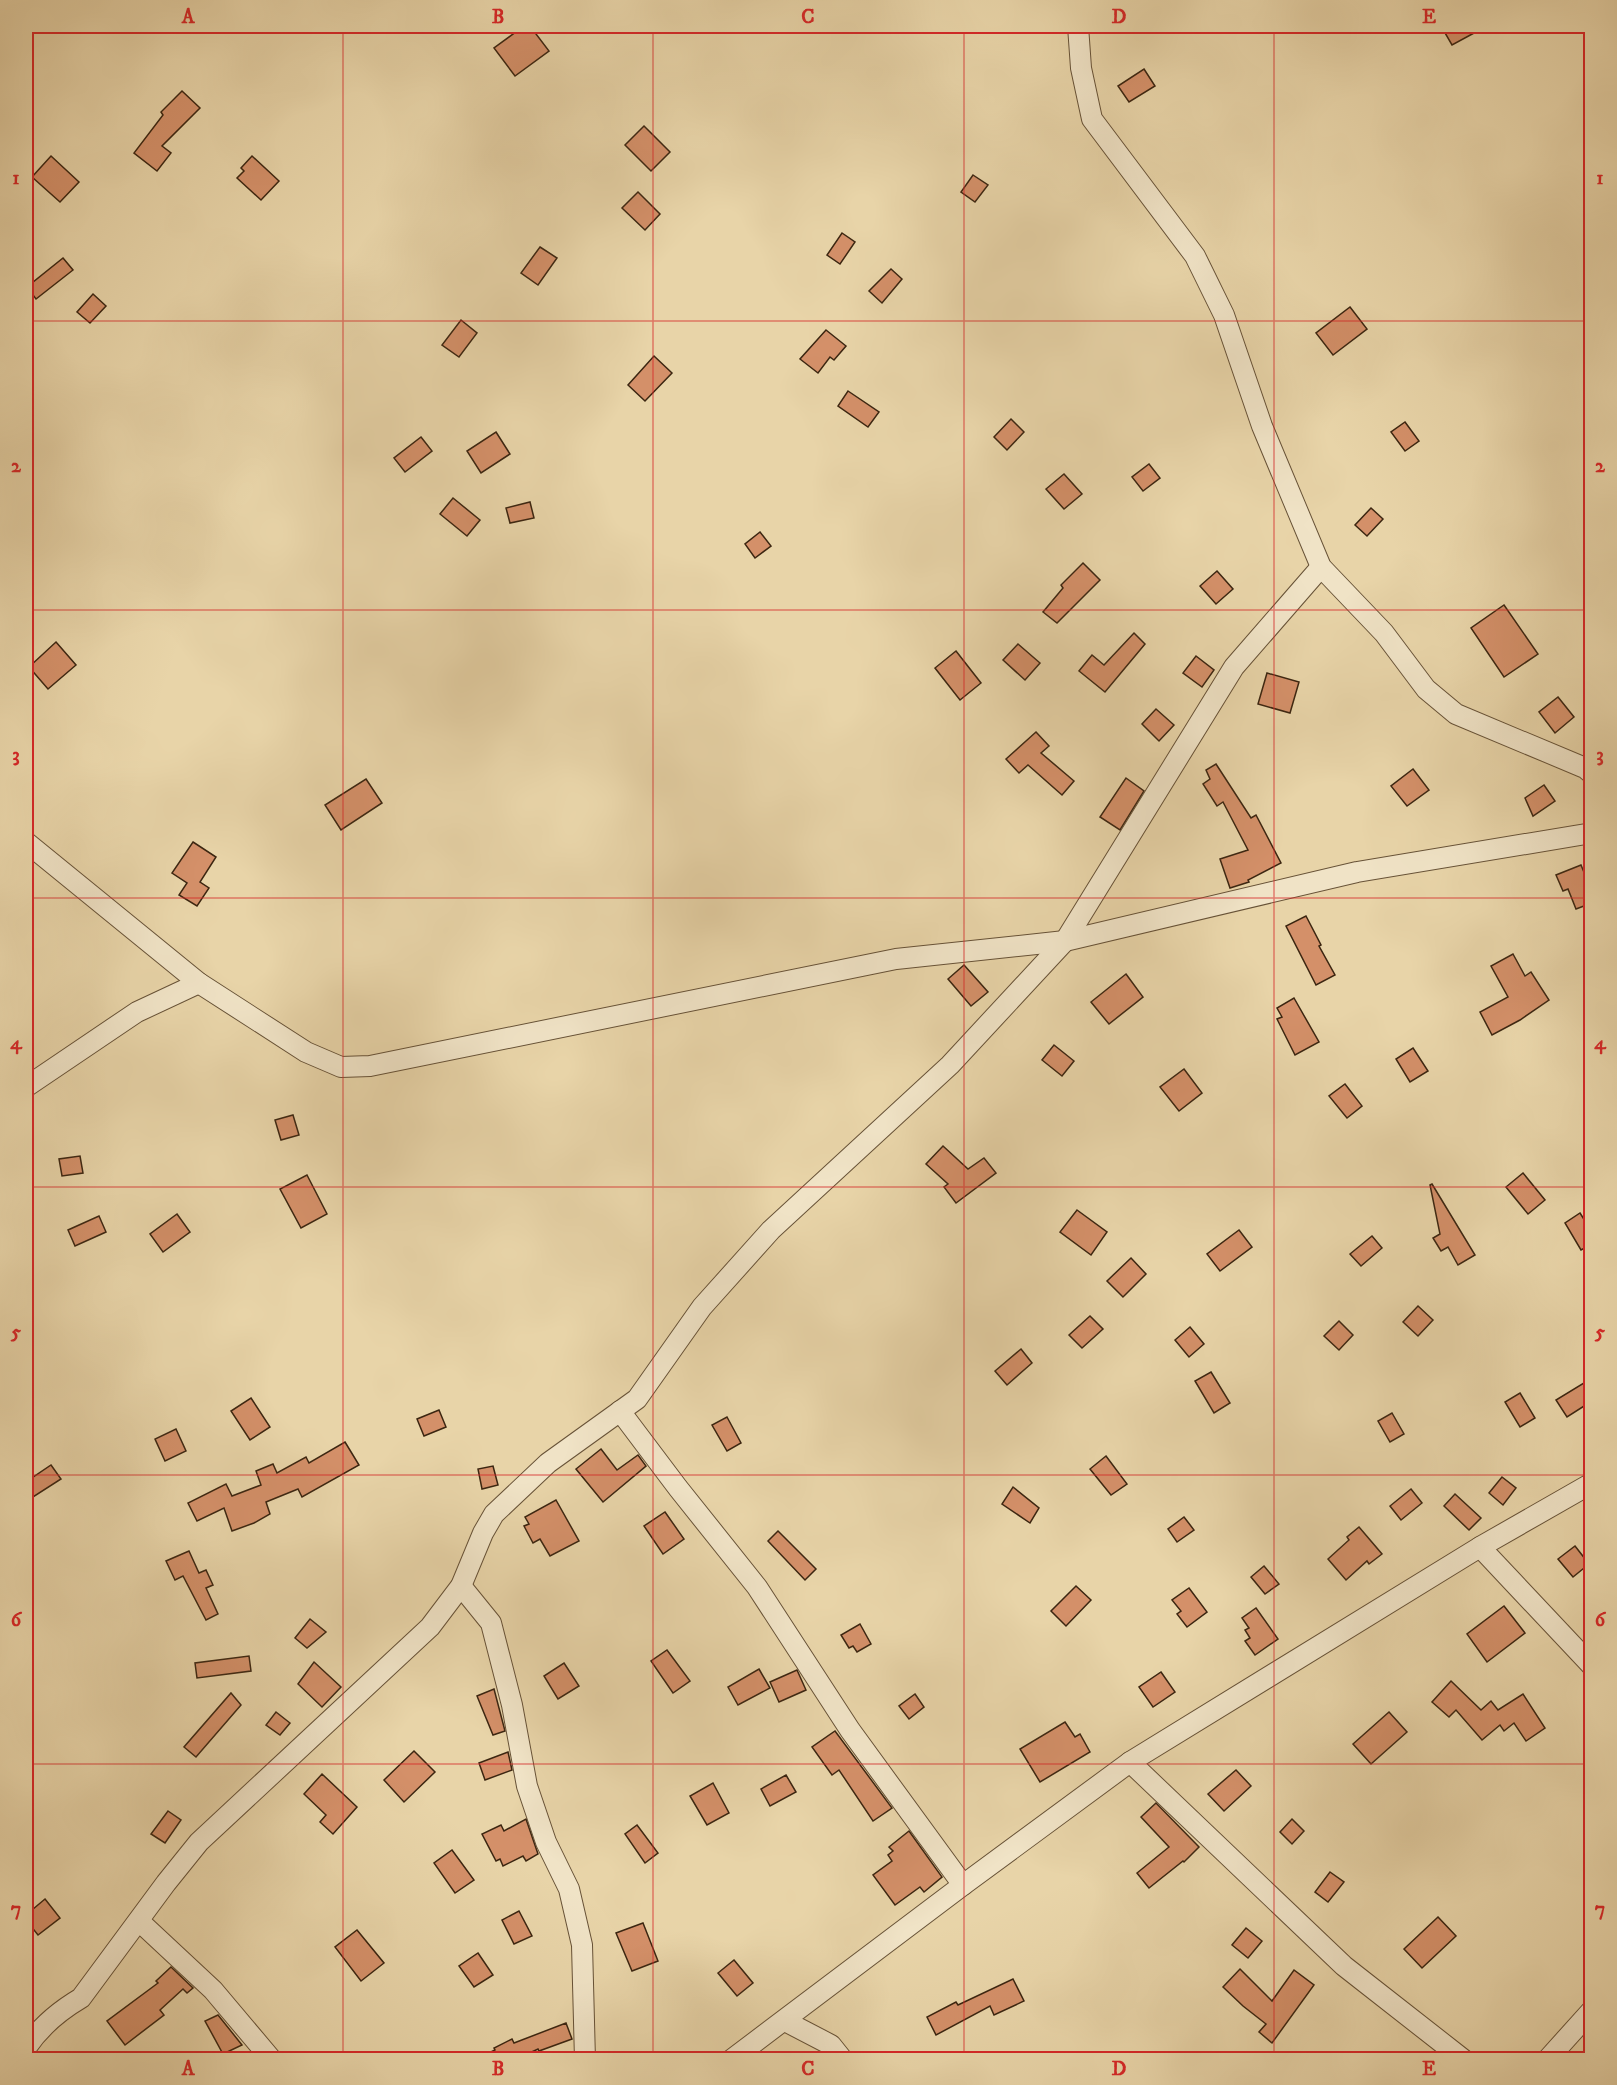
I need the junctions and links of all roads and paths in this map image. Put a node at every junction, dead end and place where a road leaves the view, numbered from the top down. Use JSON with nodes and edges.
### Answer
{"nodes":[{"id":1,"x":1078,"y":26,"type":"edge"},
{"id":2,"x":1321,"y":567,"type":"junction"},
{"id":3,"x":1592,"y":774,"type":"edge"},
{"id":4,"x":1592,"y":833,"type":"edge"},
{"id":5,"x":26,"y":842,"type":"edge"},
{"id":6,"x":1065,"y":941,"type":"junction"},
{"id":7,"x":199,"y":983,"type":"junction"},
{"id":8,"x":26,"y":1087,"type":"edge"},
{"id":9,"x":620,"y":1411,"type":"junction"},
{"id":10,"x":1592,"y":1483,"type":"edge"},
{"id":11,"x":1480,"y":1547,"type":"junction"},
{"id":12,"x":461,"y":1586,"type":"junction"},
{"id":13,"x":1592,"y":1666,"type":"edge"},
{"id":14,"x":1130,"y":1762,"type":"junction"},
{"id":15,"x":963,"y":1885,"type":"junction"},
{"id":16,"x":139,"y":1921,"type":"junction"},
{"id":17,"x":1592,"y":2010,"type":"edge"},
{"id":18,"x":785,"y":2021,"type":"junction"},
{"id":19,"x":26,"y":2048,"type":"edge"},
{"id":20,"x":272,"y":2060,"type":"edge"},
{"id":21,"x":585,"y":2060,"type":"edge"},
{"id":22,"x":731,"y":2060,"type":"edge"},
{"id":23,"x":843,"y":2060,"type":"edge"},
{"id":24,"x":1464,"y":2060,"type":"edge"},
{"id":25,"x":1547,"y":2060,"type":"edge"}],
"edges":[{"from":1,"to":2,"type":"street"},
{"from":2,"to":3,"type":"street"},
{"from":2,"to":6,"type":"street"},
{"from":4,"to":6,"type":"street"},
{"from":5,"to":7,"type":"street"},
{"from":6,"to":7,"type":"street"},
{"from":6,"to":9,"type":"street"},
{"from":7,"to":8,"type":"street"},
{"from":9,"to":12,"type":"street"},
{"from":9,"to":15,"type":"street"},
{"from":10,"to":11,"type":"street"},
{"from":11,"to":13,"type":"street"},
{"from":11,"to":14,"type":"street"},
{"from":12,"to":16,"type":"street"},
{"from":12,"to":21,"type":"street"},
{"from":14,"to":15,"type":"street"},
{"from":14,"to":24,"type":"street"},
{"from":15,"to":18,"type":"street"},
{"from":16,"to":19,"type":"street"},
{"from":16,"to":20,"type":"street"},
{"from":17,"to":25,"type":"street"},
{"from":18,"to":22,"type":"street"},
{"from":18,"to":23,"type":"street"}]}
